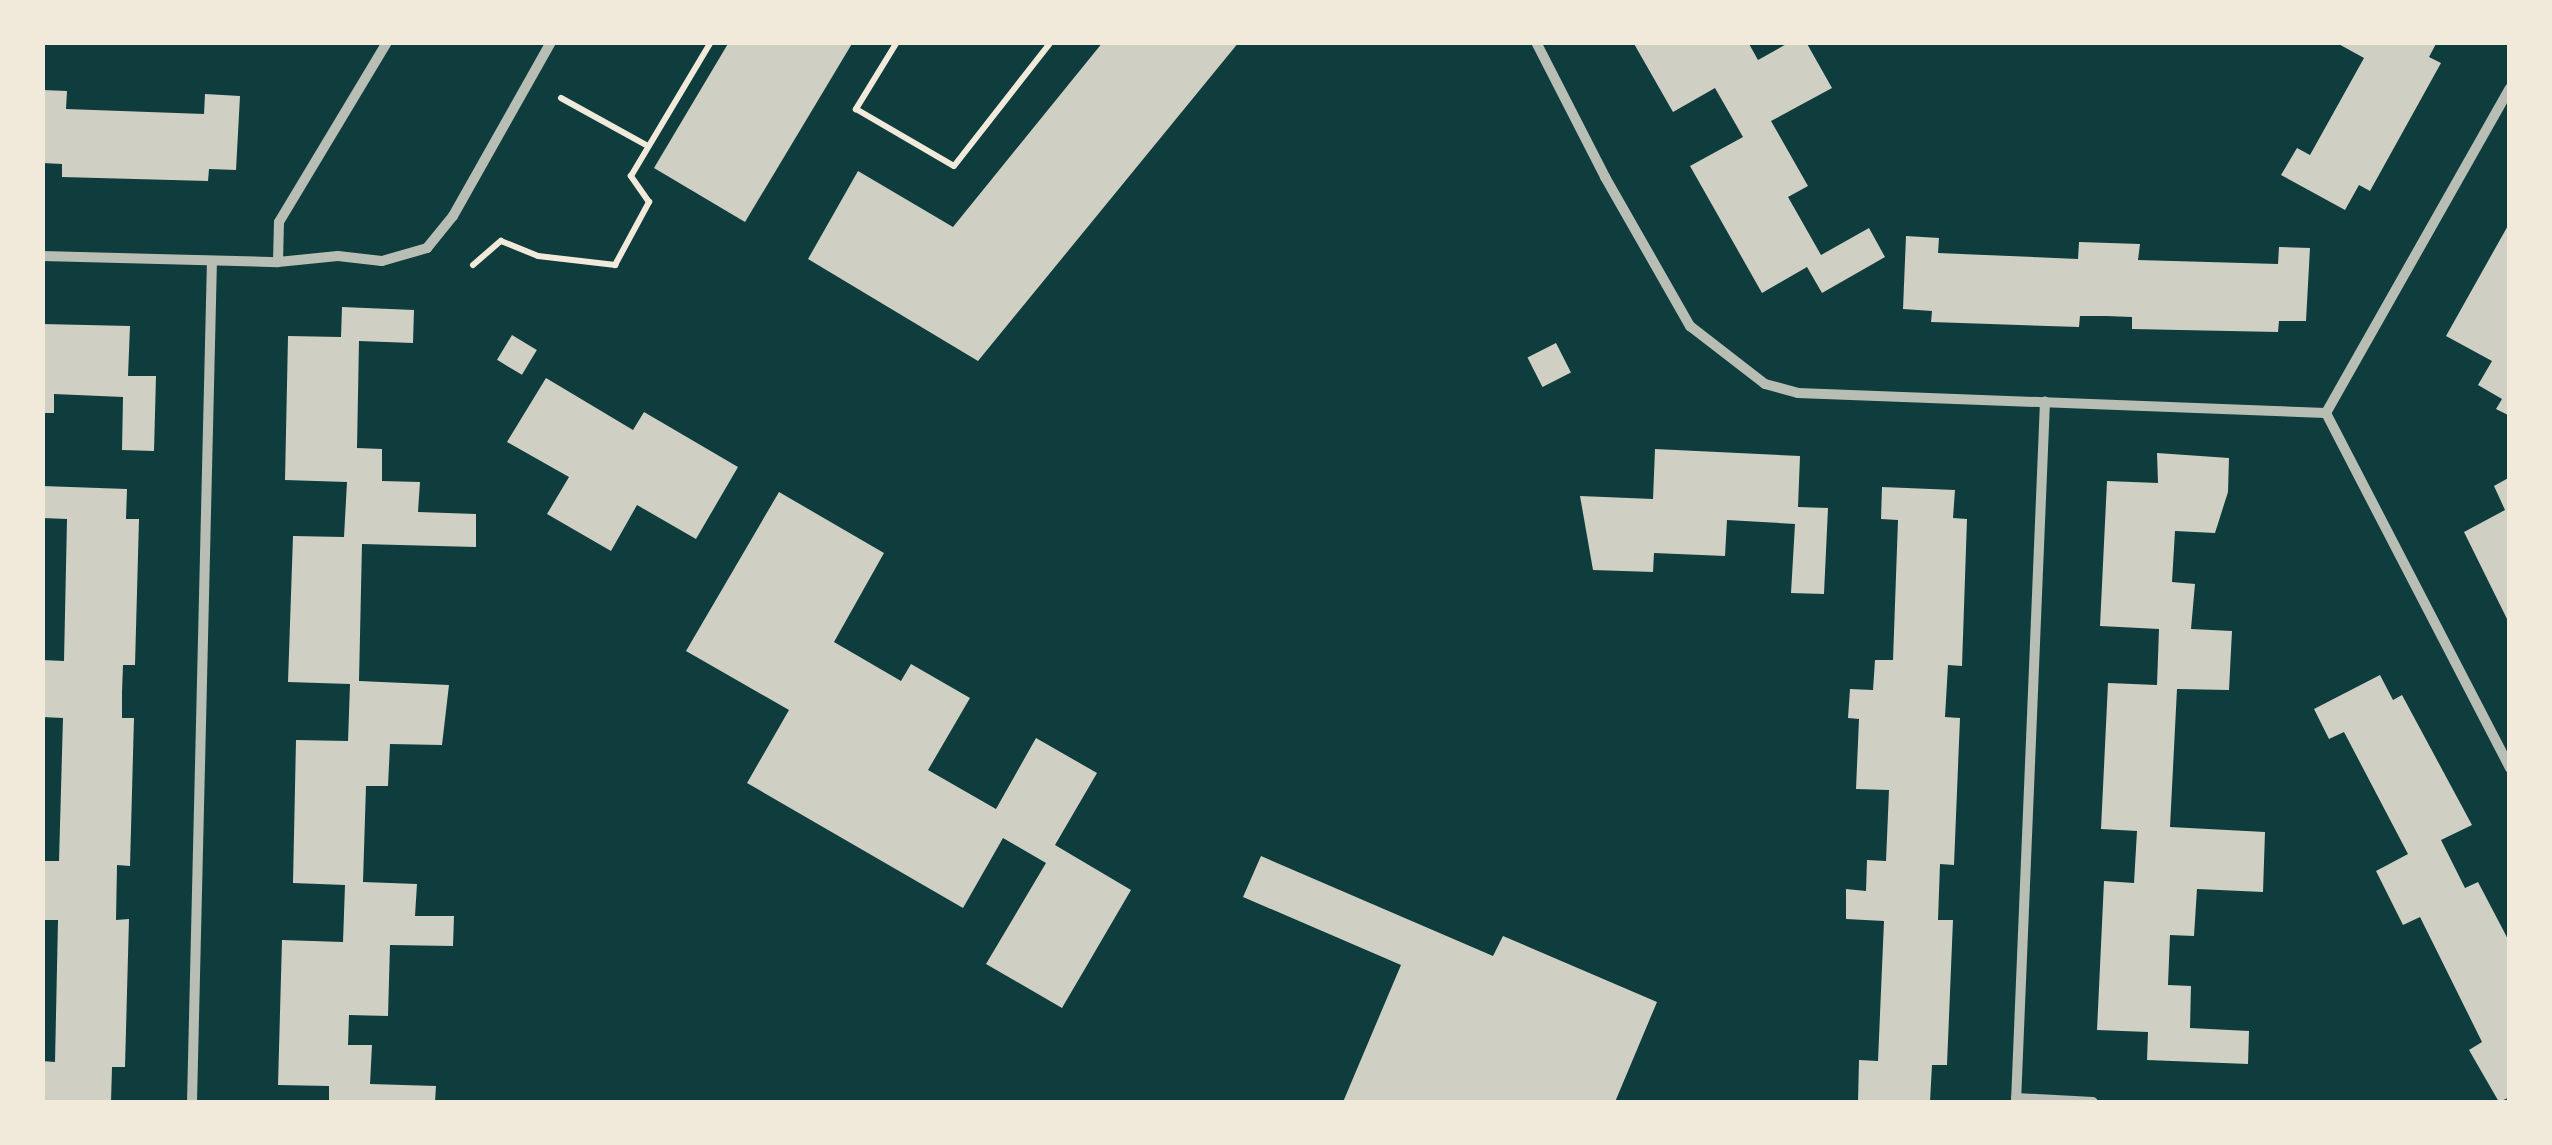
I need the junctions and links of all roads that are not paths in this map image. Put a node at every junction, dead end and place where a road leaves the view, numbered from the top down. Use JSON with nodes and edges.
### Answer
{"nodes":[{"id":1,"x":387,"y":42,"type":"edge"},
{"id":2,"x":551,"y":42,"type":"edge"},
{"id":3,"x":1536,"y":42,"type":"edge"},
{"id":4,"x":2510,"y":88,"type":"edge"},
{"id":5,"x":42,"y":256,"type":"edge"},
{"id":6,"x":212,"y":261,"type":"junction"},
{"id":7,"x":278,"y":262,"type":"junction"},
{"id":8,"x":2045,"y":402,"type":"junction"},
{"id":9,"x":2326,"y":413,"type":"junction"},
{"id":10,"x":2510,"y":768,"type":"edge"},
{"id":11,"x":2016,"y":1100,"type":"edge"},
{"id":12,"x":192,"y":1102,"type":"edge"},
{"id":13,"x":2093,"y":1102,"type":"edge"}],
"edges":[{"from":1,"to":7,"type":"street"},
{"from":2,"to":7,"type":"street"},
{"from":3,"to":8,"type":"street"},
{"from":4,"to":9,"type":"street"},
{"from":5,"to":6,"type":"street"},
{"from":6,"to":7,"type":"street"},
{"from":6,"to":12,"type":"street"},
{"from":8,"to":9,"type":"street"},
{"from":8,"to":11,"type":"street"},
{"from":9,"to":10,"type":"street"},
{"from":11,"to":13,"type":"street"}]}
